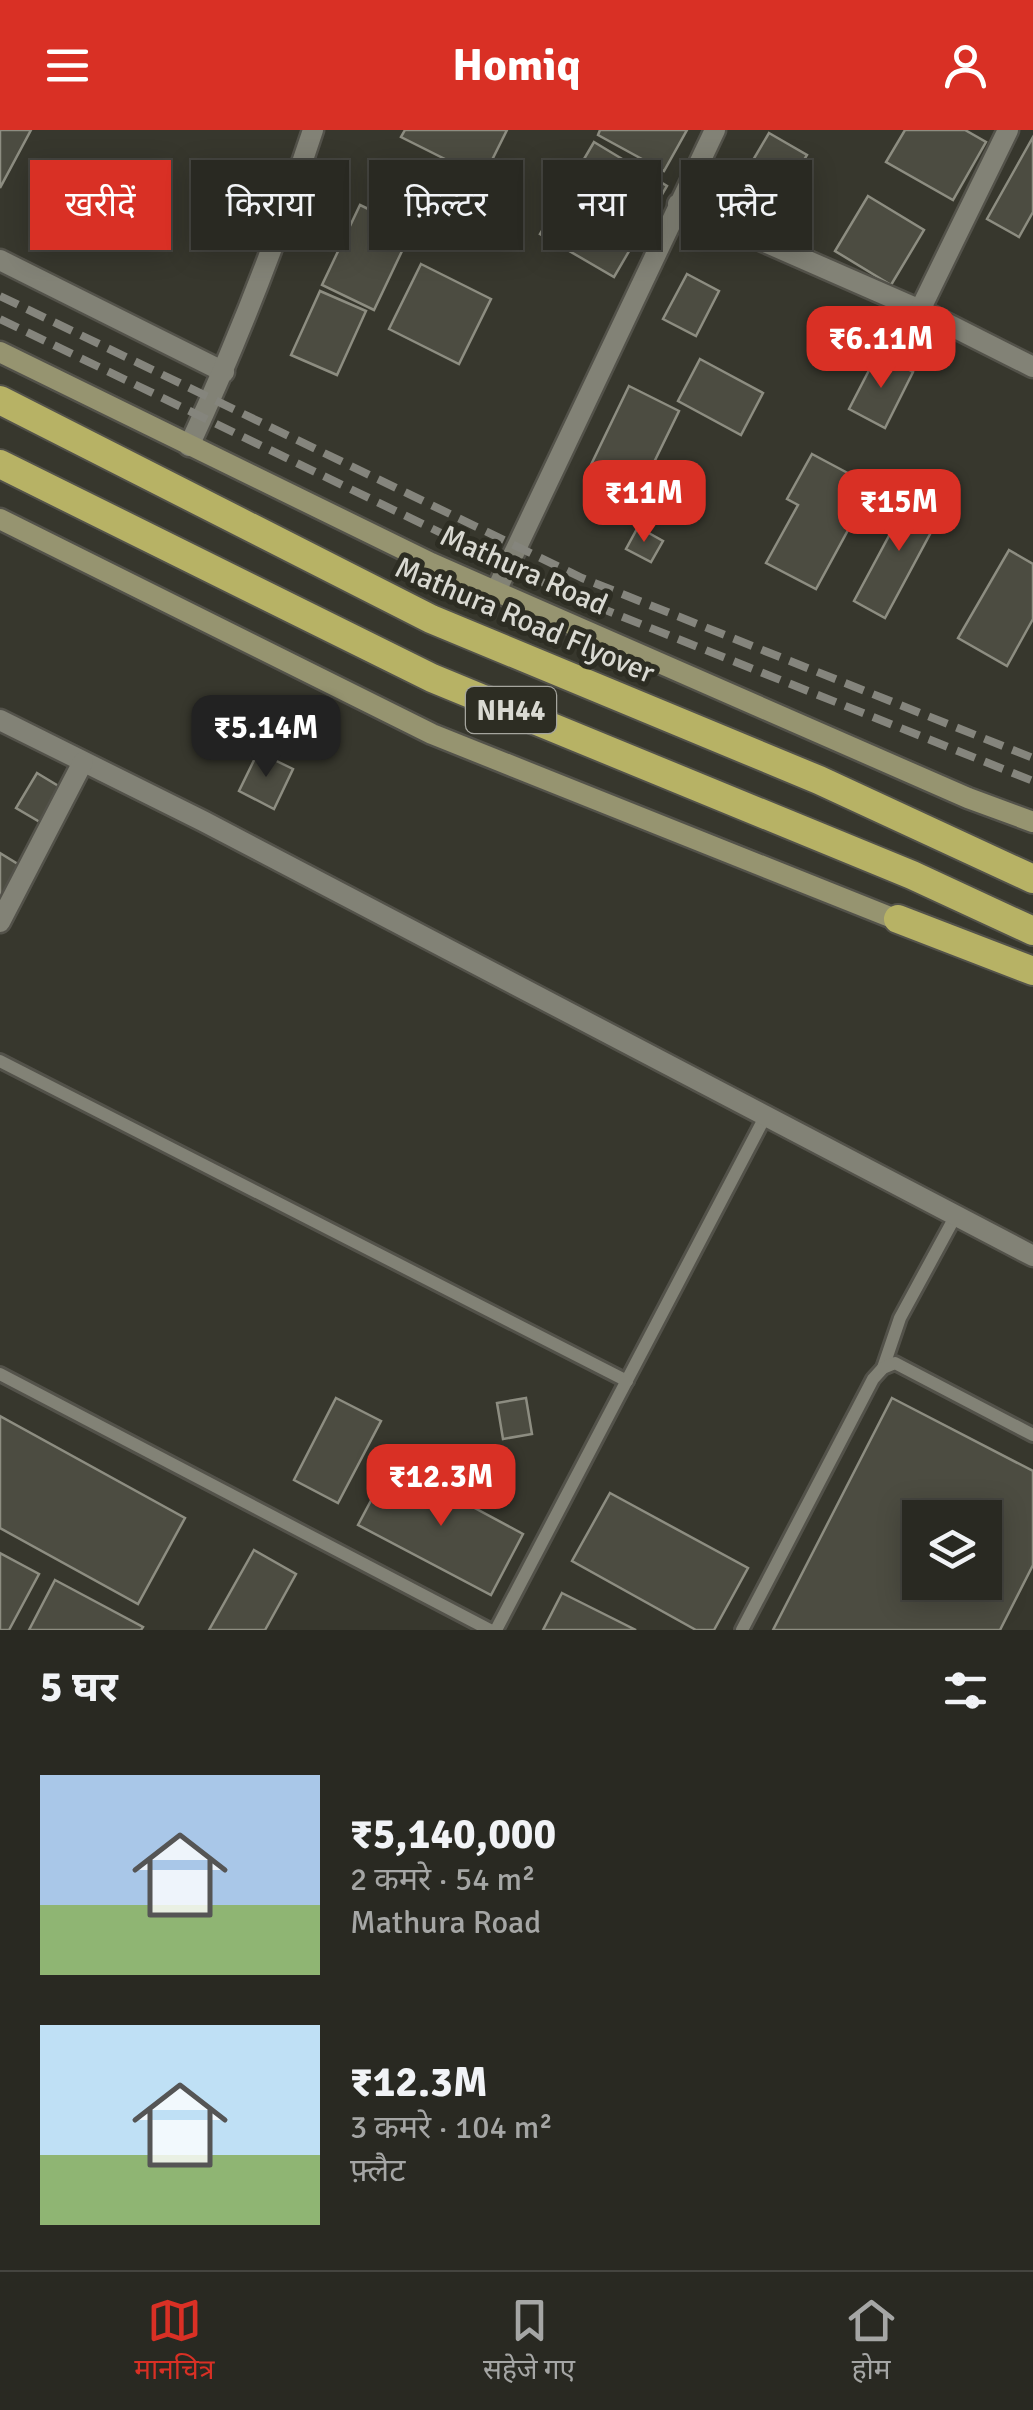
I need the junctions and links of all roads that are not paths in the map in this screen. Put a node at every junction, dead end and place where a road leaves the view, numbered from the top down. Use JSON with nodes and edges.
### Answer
{"nodes":[{"id":1,"x":313,"y":130,"type":"edge"},
{"id":2,"x":715,"y":130,"type":"edge"},
{"id":3,"x":1008,"y":130,"type":"edge"},
{"id":4,"x":678,"y":204,"type":"junction"},
{"id":5,"x":0,"y":260,"type":"edge"},
{"id":6,"x":920,"y":310,"type":"junction"},
{"id":7,"x":0,"y":352,"type":"edge"},
{"id":8,"x":1033,"y":367,"type":"edge"},
{"id":9,"x":224,"y":372,"type":"junction"},
{"id":10,"x":0,"y":400,"type":"edge"},
{"id":11,"x":188,"y":446,"type":"junction"},
{"id":12,"x":0,"y":464,"type":"edge"},
{"id":13,"x":0,"y":518,"type":"edge"},
{"id":14,"x":496,"y":591,"type":"junction"},
{"id":15,"x":0,"y":720,"type":"edge"},
{"id":16,"x":84,"y":762,"type":"junction"},
{"id":17,"x":1033,"y":822,"type":"edge"},
{"id":18,"x":1033,"y":879,"type":"edge"},
{"id":19,"x":898,"y":919,"type":"junction"},
{"id":20,"x":0,"y":922,"type":"edge"},
{"id":21,"x":1033,"y":931,"type":"edge"},
{"id":22,"x":1033,"y":971,"type":"edge"},
{"id":23,"x":1033,"y":986,"type":"edge"},
{"id":24,"x":0,"y":1060,"type":"edge"},
{"id":25,"x":766,"y":1115,"type":"junction"},
{"id":26,"x":956,"y":1215,"type":"junction"},
{"id":27,"x":1033,"y":1256,"type":"edge"},
{"id":28,"x":883,"y":1368,"type":"junction"},
{"id":29,"x":0,"y":1374,"type":"edge"},
{"id":30,"x":627,"y":1381,"type":"junction"},
{"id":31,"x":1033,"y":1436,"type":"edge"},
{"id":32,"x":493,"y":1630,"type":"edge"},
{"id":33,"x":742,"y":1630,"type":"edge"}],
"edges":[{"from":1,"to":9,"type":"street"},
{"from":2,"to":4,"type":"street"},
{"from":3,"to":6,"type":"street"},
{"from":4,"to":6,"type":"street"},
{"from":4,"to":14,"type":"street"},
{"from":5,"to":9,"type":"street"},
{"from":6,"to":8,"type":"street"},
{"from":7,"to":11,"type":"main road","name":"Mathura Road"},
{"from":9,"to":11,"type":"street"},
{"from":10,"to":18,"type":"highway","name":"Mathura Road Flyover","number":"NH44"},
{"from":11,"to":14,"type":"main road","name":"Mathura Road"},
{"from":12,"to":21,"type":"highway","number":"NH44"},
{"from":13,"to":19,"type":"main road"},
{"from":14,"to":17,"type":"main road","name":"Mathura Road"},
{"from":15,"to":16,"type":"street"},
{"from":16,"to":20,"type":"street"},
{"from":16,"to":25,"type":"street"},
{"from":19,"to":22,"type":"highway"},
{"from":19,"to":23,"type":"main road"},
{"from":24,"to":30,"type":"lane"},
{"from":25,"to":26,"type":"street"},
{"from":25,"to":30,"type":"lane"},
{"from":26,"to":27,"type":"street"},
{"from":26,"to":28,"type":"lane"},
{"from":28,"to":31,"type":"lane"},
{"from":28,"to":33,"type":"lane"},
{"from":29,"to":32,"type":"lane"},
{"from":30,"to":32,"type":"lane"}]}
